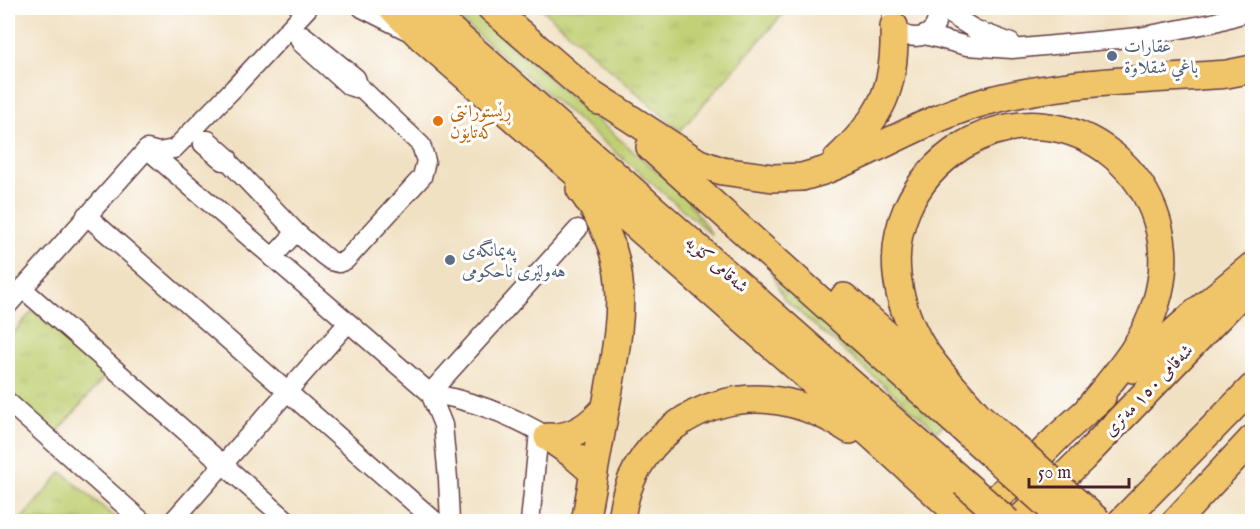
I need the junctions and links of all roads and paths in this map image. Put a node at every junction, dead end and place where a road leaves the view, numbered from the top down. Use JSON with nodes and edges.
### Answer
{"nodes":[{"id":1,"x":308,"y":8,"type":"edge"},
{"id":2,"x":362,"y":8,"type":"edge"},
{"id":3,"x":392,"y":8,"type":"edge"},
{"id":4,"x":426,"y":8,"type":"edge"},
{"id":5,"x":491,"y":8,"type":"edge"},
{"id":6,"x":938,"y":8,"type":"edge"},
{"id":7,"x":1252,"y":11,"type":"edge"},
{"id":8,"x":892,"y":13,"type":"edge"},
{"id":9,"x":925,"y":35,"type":"junction"},
{"id":10,"x":421,"y":37,"type":"junction"},
{"id":11,"x":1034,"y":47,"type":"junction"},
{"id":12,"x":1252,"y":69,"type":"edge"},
{"id":13,"x":358,"y":85,"type":"dead end"},
{"id":14,"x":585,"y":88,"type":"junction"},
{"id":15,"x":147,"y":149,"type":"junction"},
{"id":16,"x":549,"y":151,"type":"junction"},
{"id":17,"x":228,"y":162,"type":"dead end"},
{"id":18,"x":823,"y":171,"type":"junction"},
{"id":19,"x":86,"y":215,"type":"junction"},
{"id":20,"x":578,"y":230,"type":"dead end"},
{"id":21,"x":296,"y":232,"type":"junction"},
{"id":22,"x":756,"y":242,"type":"junction"},
{"id":23,"x":272,"y":258,"type":"junction"},
{"id":24,"x":1252,"y":266,"type":"edge"},
{"id":25,"x":1252,"y":283,"type":"edge"},
{"id":26,"x":22,"y":288,"type":"junction"},
{"id":27,"x":8,"y":305,"type":"edge"},
{"id":28,"x":347,"y":324,"type":"junction"},
{"id":29,"x":1252,"y":388,"type":"edge"},
{"id":30,"x":287,"y":392,"type":"junction"},
{"id":31,"x":430,"y":393,"type":"junction"},
{"id":32,"x":8,"y":402,"type":"edge"},
{"id":33,"x":606,"y":407,"type":"junction"},
{"id":34,"x":1088,"y":409,"type":"junction"},
{"id":35,"x":977,"y":414,"type":"junction"},
{"id":36,"x":544,"y":434,"type":"junction"},
{"id":37,"x":1252,"y":439,"type":"edge"},
{"id":38,"x":1001,"y":449,"type":"junction"},
{"id":39,"x":1252,"y":456,"type":"edge"},
{"id":40,"x":223,"y":465,"type":"junction"},
{"id":41,"x":910,"y":470,"type":"junction"},
{"id":42,"x":594,"y":473,"type":"junction"},
{"id":43,"x":1206,"y":488,"type":"junction"},
{"id":44,"x":143,"y":522,"type":"edge"},
{"id":45,"x":172,"y":522,"type":"edge"},
{"id":46,"x":288,"y":522,"type":"edge"},
{"id":47,"x":436,"y":522,"type":"edge"},
{"id":48,"x":450,"y":522,"type":"edge"},
{"id":49,"x":530,"y":522,"type":"edge"},
{"id":50,"x":585,"y":522,"type":"edge"},
{"id":51,"x":621,"y":522,"type":"edge"},
{"id":52,"x":967,"y":522,"type":"edge"},
{"id":53,"x":973,"y":522,"type":"edge"},
{"id":54,"x":1008,"y":522,"type":"edge"},
{"id":55,"x":1017,"y":522,"type":"edge"},
{"id":56,"x":1066,"y":522,"type":"edge"},
{"id":57,"x":1099,"y":522,"type":"edge"},
{"id":58,"x":1120,"y":522,"type":"edge"},
{"id":59,"x":1175,"y":522,"type":"edge"}],
"edges":[{"from":1,"to":15,"type":"street"},
{"from":2,"to":10,"type":"street"},
{"from":3,"to":10,"type":"highway"},
{"from":4,"to":54,"type":"highway","name":"شەقامی کۆیە","bridge":true},
{"from":5,"to":14,"type":"highway"},
{"from":6,"to":9,"type":"street"},
{"from":6,"to":11,"type":"street"},
{"from":7,"to":11,"type":"street"},
{"from":8,"to":9,"type":"street"},
{"from":8,"to":18,"type":"highway"},
{"from":9,"to":11,"type":"street"},
{"from":10,"to":16,"type":"highway"},
{"from":12,"to":18,"type":"highway"},
{"from":13,"to":21,"type":"street"},
{"from":14,"to":18,"type":"highway"},
{"from":14,"to":22,"type":"highway"},
{"from":15,"to":19,"type":"street"},
{"from":15,"to":23,"type":"street"},
{"from":16,"to":33,"type":"highway"},
{"from":16,"to":41,"type":"highway"},
{"from":17,"to":21,"type":"street"},
{"from":19,"to":26,"type":"street"},
{"from":19,"to":30,"type":"street"},
{"from":20,"to":31,"type":"street"},
{"from":21,"to":23,"type":"street"},
{"from":22,"to":35,"type":"highway"},
{"from":22,"to":38,"type":"highway"},
{"from":23,"to":28,"type":"street"},
{"from":24,"to":34,"type":"highway"},
{"from":25,"to":55,"type":"highway","name":"شەقامی ١٥٠ مەتری"},
{"from":26,"to":27,"type":"street"},
{"from":26,"to":40,"type":"street"},
{"from":28,"to":30,"type":"street"},
{"from":28,"to":31,"type":"street"},
{"from":29,"to":58,"type":"highway"},
{"from":30,"to":40,"type":"street"},
{"from":30,"to":47,"type":"street"},
{"from":31,"to":36,"type":"street"},
{"from":31,"to":48,"type":"street"},
{"from":32,"to":44,"type":"street"},
{"from":33,"to":36,"type":"highway"},
{"from":33,"to":42,"type":"highway"},
{"from":34,"to":35,"type":"highway"},
{"from":34,"to":53,"type":"highway"},
{"from":35,"to":38,"type":"highway"},
{"from":36,"to":42,"type":"highway"},
{"from":36,"to":49,"type":"street"},
{"from":37,"to":43,"type":"highway"},
{"from":38,"to":56,"type":"highway","bridge":true},
{"from":38,"to":57,"type":"highway","bridge":true},
{"from":39,"to":43,"type":"highway"},
{"from":40,"to":45,"type":"street"},
{"from":40,"to":46,"type":"street"},
{"from":41,"to":51,"type":"highway"},
{"from":41,"to":52,"type":"highway"},
{"from":42,"to":50,"type":"highway"},
{"from":43,"to":59,"type":"highway"}]}
